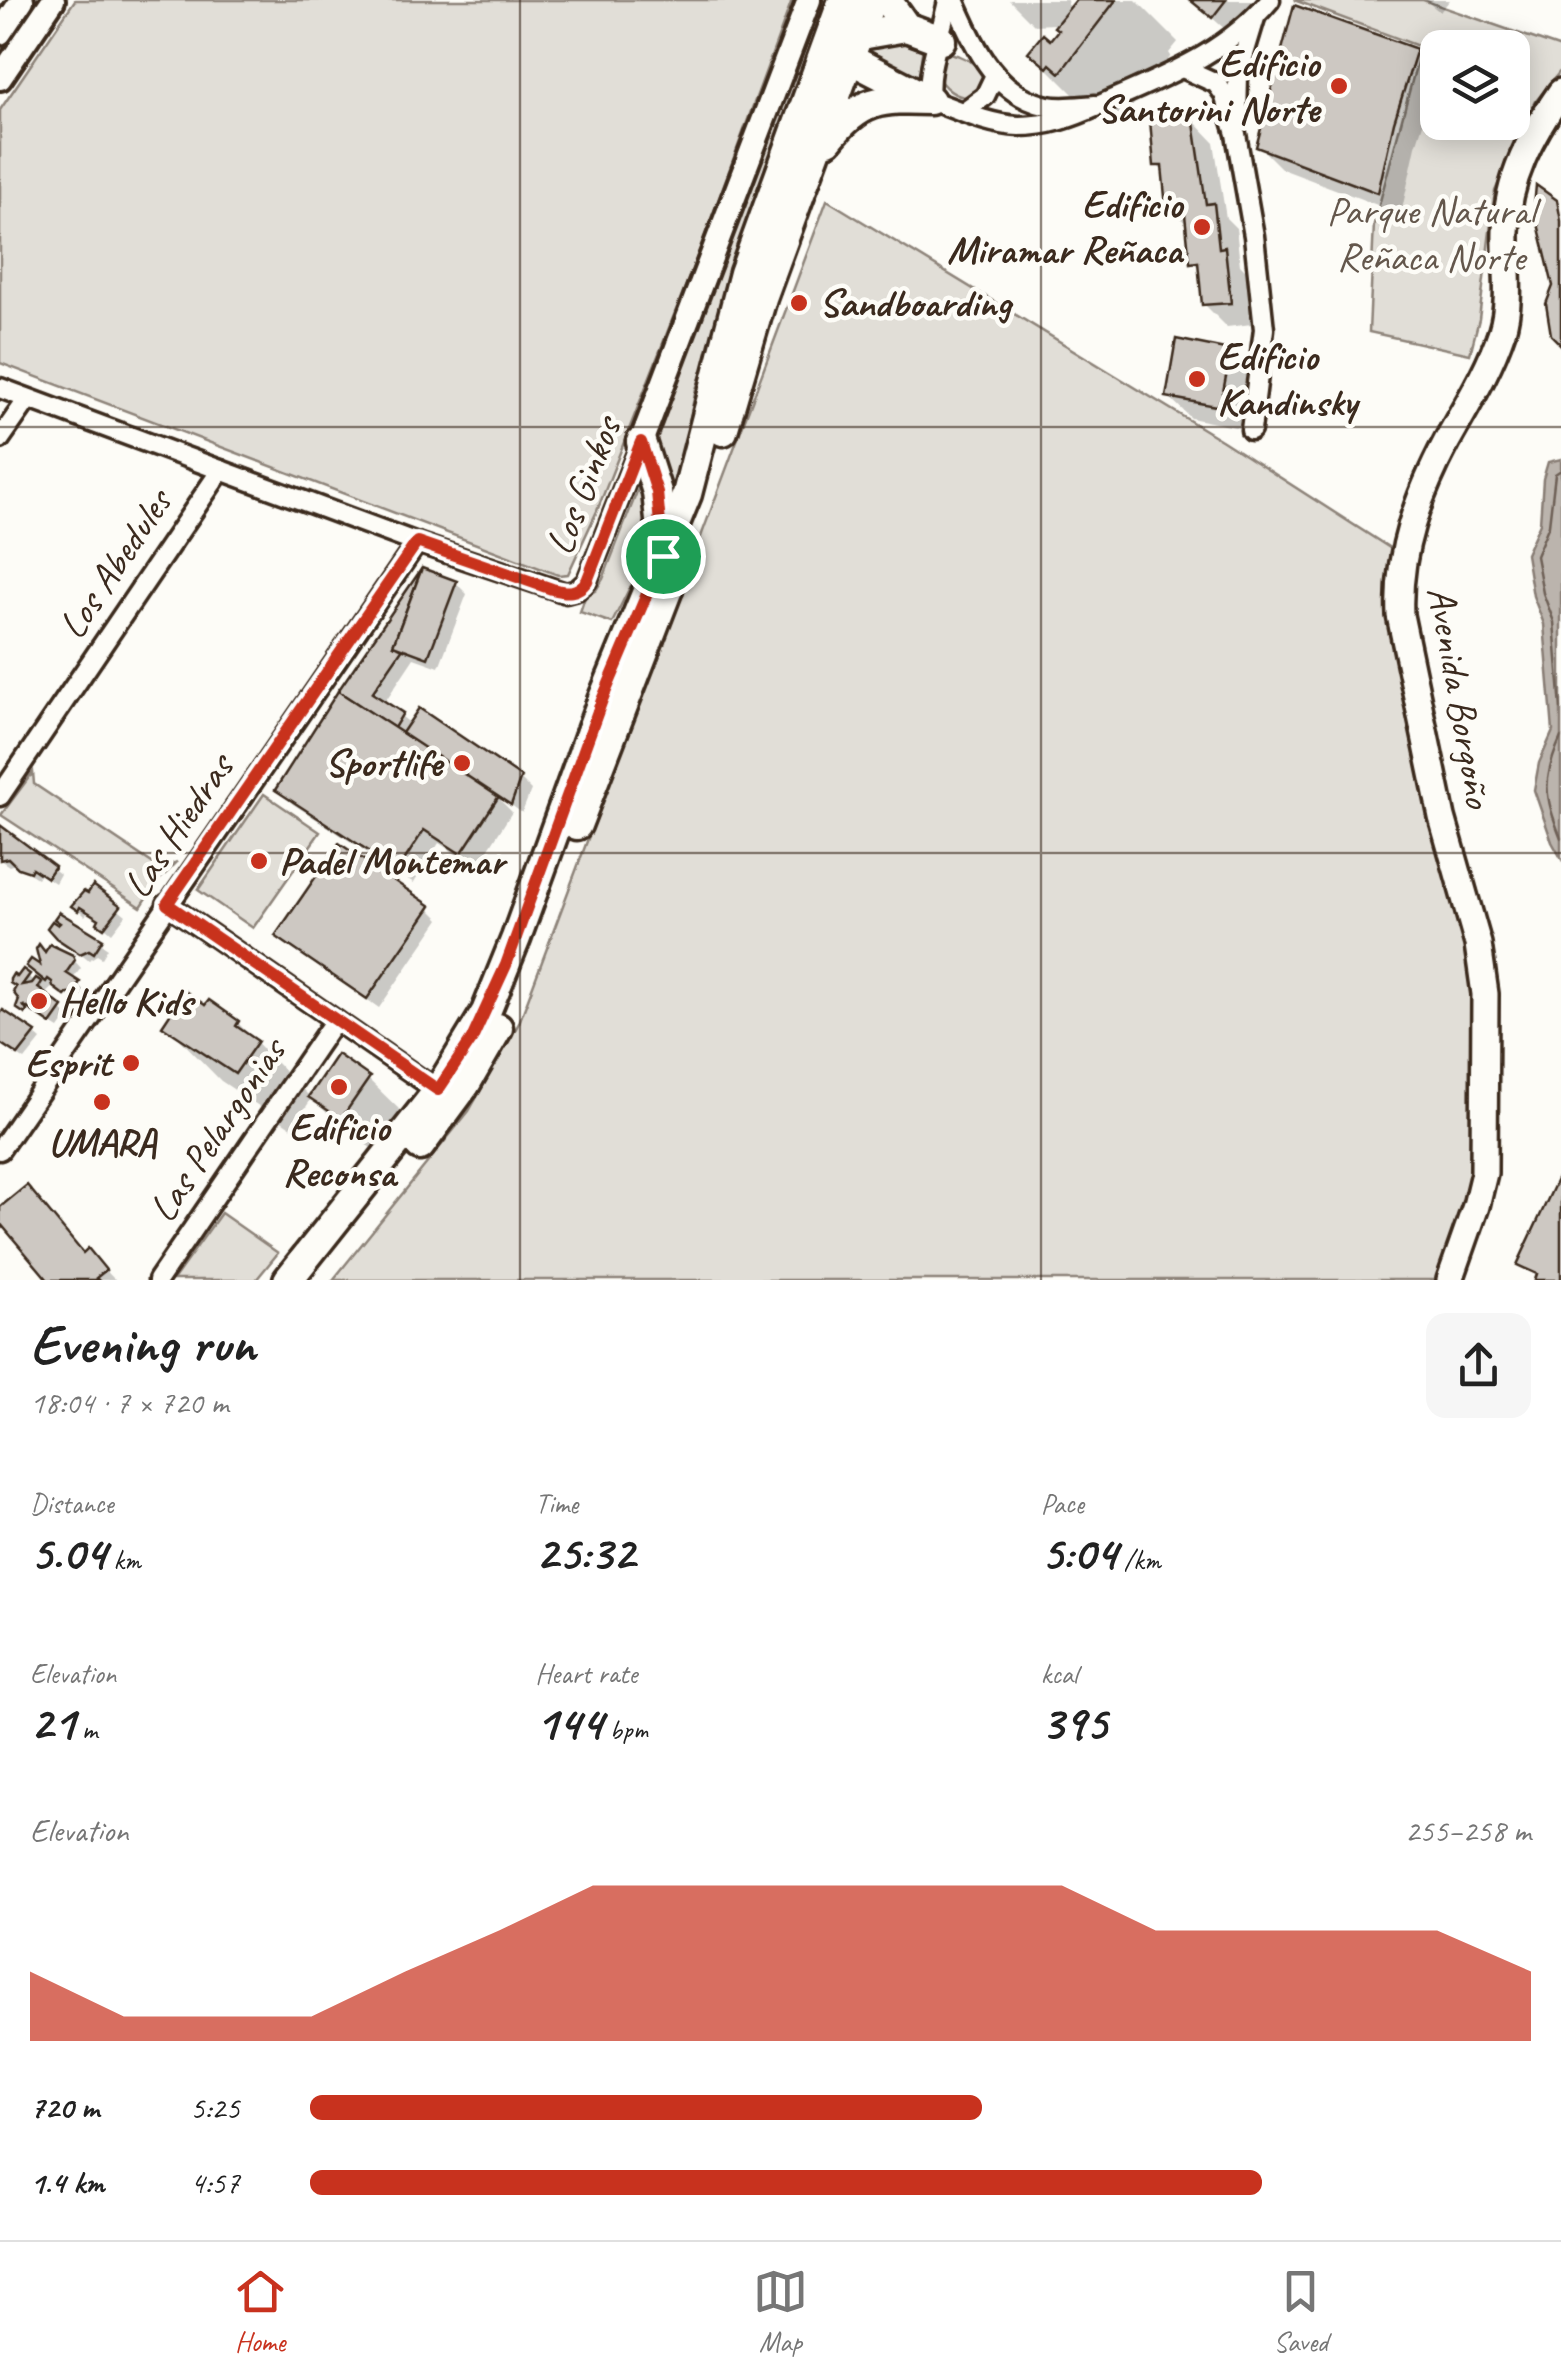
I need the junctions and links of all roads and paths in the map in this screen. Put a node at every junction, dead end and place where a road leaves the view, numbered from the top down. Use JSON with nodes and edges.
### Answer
{"nodes":[{"id":1,"x":22,"y":0,"type":"edge"},
{"id":2,"x":52,"y":0,"type":"edge"},
{"id":3,"x":809,"y":0,"type":"edge"},
{"id":4,"x":843,"y":0,"type":"edge"},
{"id":5,"x":871,"y":0,"type":"edge"},
{"id":6,"x":887,"y":0,"type":"edge"},
{"id":7,"x":951,"y":0,"type":"edge"},
{"id":8,"x":1270,"y":0,"type":"edge"},
{"id":9,"x":1255,"y":18,"type":"junction"},
{"id":10,"x":906,"y":27,"type":"junction"},
{"id":11,"x":0,"y":32,"type":"edge"},
{"id":12,"x":828,"y":39,"type":"junction"},
{"id":13,"x":941,"y":40,"type":"junction"},
{"id":14,"x":854,"y":48,"type":"junction"},
{"id":15,"x":979,"y":54,"type":"junction"},
{"id":16,"x":1186,"y":69,"type":"junction"},
{"id":17,"x":994,"y":75,"type":"junction"},
{"id":18,"x":0,"y":78,"type":"edge"},
{"id":19,"x":1560,"y":94,"type":"edge"},
{"id":20,"x":930,"y":100,"type":"junction"},
{"id":21,"x":1100,"y":105,"type":"junction"},
{"id":22,"x":963,"y":112,"type":"junction"},
{"id":23,"x":1236,"y":134,"type":"junction"},
{"id":24,"x":801,"y":155,"type":"junction"},
{"id":25,"x":0,"y":388,"type":"edge"},
{"id":26,"x":28,"y":399,"type":"junction"},
{"id":27,"x":1251,"y":430,"type":"dead end"},
{"id":28,"x":0,"y":440,"type":"edge"},
{"id":29,"x":641,"y":442,"type":"junction"},
{"id":30,"x":221,"y":470,"type":"junction"},
{"id":31,"x":417,"y":542,"type":"junction"},
{"id":32,"x":663,"y":556,"type":"junction"},
{"id":33,"x":0,"y":796,"type":"edge"},
{"id":34,"x":167,"y":904,"type":"junction"},
{"id":35,"x":335,"y":1020,"type":"junction"},
{"id":36,"x":438,"y":1090,"type":"junction"},
{"id":37,"x":0,"y":1150,"type":"edge"},
{"id":38,"x":158,"y":1280,"type":"edge"},
{"id":39,"x":288,"y":1280,"type":"edge"},
{"id":40,"x":313,"y":1280,"type":"edge"},
{"id":41,"x":1450,"y":1280,"type":"edge"}],
"edges":[{"from":1,"to":11,"type":"street"},
{"from":2,"to":18,"type":"street"},
{"from":3,"to":29,"type":"street","name":"Los Ginkos"},
{"from":4,"to":12,"type":"main road"},
{"from":5,"to":14,"type":"main road"},
{"from":6,"to":10,"type":"main road"},
{"from":7,"to":13,"type":"street"},
{"from":7,"to":15,"type":"street"},
{"from":8,"to":9,"type":"street"},
{"from":9,"to":16,"type":"street"},
{"from":9,"to":23,"type":"street"},
{"from":10,"to":13,"type":"main road"},
{"from":10,"to":14,"type":"main road"},
{"from":12,"to":14,"type":"main road"},
{"from":12,"to":24,"type":"main road"},
{"from":13,"to":15,"type":"street"},
{"from":13,"to":20,"type":"street"},
{"from":14,"to":20,"type":"main road"},
{"from":14,"to":24,"type":"main road"},
{"from":15,"to":17,"type":"street"},
{"from":16,"to":21,"type":"street"},
{"from":16,"to":23,"type":"street"},
{"from":17,"to":21,"type":"street"},
{"from":17,"to":22,"type":"street"},
{"from":19,"to":41,"type":"main road","name":"Avenida Borgoño"},
{"from":20,"to":22,"type":"street"},
{"from":20,"to":24,"type":"main road"},
{"from":21,"to":22,"type":"street"},
{"from":23,"to":27,"type":"street"},
{"from":24,"to":32,"type":"main road"},
{"from":24,"to":40,"type":"main road"},
{"from":25,"to":26,"type":"street","name":"Los Ginkos"},
{"from":26,"to":28,"type":"street"},
{"from":26,"to":30,"type":"street","name":"Los Ginkos"},
{"from":29,"to":31,"type":"street","name":"Los Ginkos"},
{"from":29,"to":32,"type":"main road"},
{"from":30,"to":31,"type":"street","name":"Los Ginkos"},
{"from":30,"to":33,"type":"street","name":"Los Abedules"},
{"from":31,"to":34,"type":"street","name":"Las Hiedras"},
{"from":32,"to":36,"type":"main road"},
{"from":34,"to":35,"type":"street","name":"Las Pelargonias"},
{"from":34,"to":37,"type":"street","name":"Las Hiedras"},
{"from":35,"to":36,"type":"street","name":"Las Pelargonias"},
{"from":35,"to":38,"type":"street","name":"Las Pelargonias"},
{"from":36,"to":39,"type":"main road"}]}
